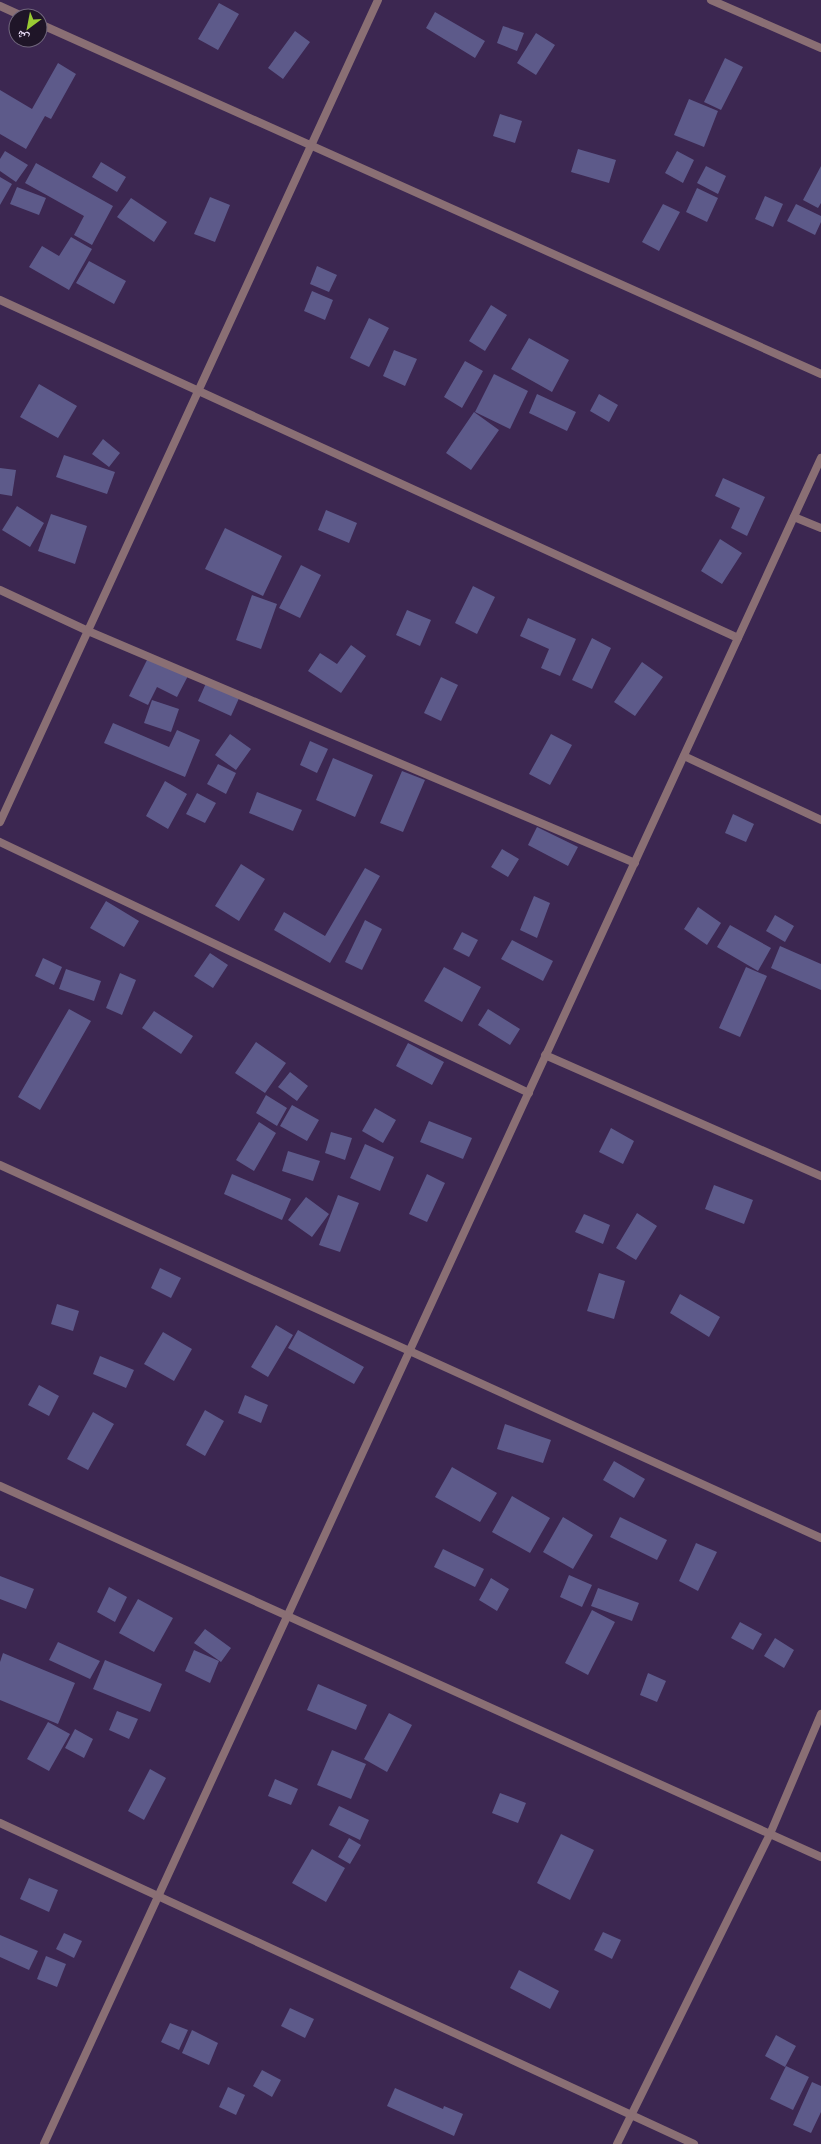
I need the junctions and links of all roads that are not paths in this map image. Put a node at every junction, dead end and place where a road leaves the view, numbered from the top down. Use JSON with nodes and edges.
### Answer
{"nodes":[{"id":1,"x":378,"y":0,"type":"edge"},
{"id":2,"x":711,"y":0,"type":"edge"},
{"id":3,"x":48,"y":28,"type":"edge"},
{"id":4,"x":821,"y":48,"type":"edge"},
{"id":5,"x":311,"y":146,"type":"junction"},
{"id":6,"x":0,"y":300,"type":"edge"},
{"id":7,"x":821,"y":374,"type":"edge"},
{"id":8,"x":199,"y":390,"type":"junction"},
{"id":9,"x":821,"y":458,"type":"edge"},
{"id":10,"x":794,"y":517,"type":"junction"},
{"id":11,"x":821,"y":528,"type":"edge"},
{"id":12,"x":0,"y":590,"type":"edge"},
{"id":13,"x":88,"y":631,"type":"junction"},
{"id":14,"x":738,"y":638,"type":"junction"},
{"id":15,"x":684,"y":756,"type":"junction"},
{"id":16,"x":821,"y":820,"type":"edge"},
{"id":17,"x":0,"y":822,"type":"edge"},
{"id":18,"x":0,"y":842,"type":"edge"},
{"id":19,"x":635,"y":863,"type":"junction"},
{"id":20,"x":546,"y":1055,"type":"junction"},
{"id":21,"x":528,"y":1093,"type":"junction"},
{"id":22,"x":0,"y":1165,"type":"edge"},
{"id":23,"x":821,"y":1176,"type":"edge"},
{"id":24,"x":410,"y":1351,"type":"junction"},
{"id":25,"x":0,"y":1486,"type":"edge"},
{"id":26,"x":821,"y":1538,"type":"edge"},
{"id":27,"x":287,"y":1615,"type":"junction"},
{"id":28,"x":821,"y":1714,"type":"edge"},
{"id":29,"x":0,"y":1823,"type":"edge"},
{"id":30,"x":770,"y":1834,"type":"junction"},
{"id":31,"x":821,"y":1857,"type":"edge"},
{"id":32,"x":158,"y":1896,"type":"junction"},
{"id":33,"x":631,"y":2115,"type":"junction"},
{"id":34,"x":44,"y":2144,"type":"edge"},
{"id":35,"x":617,"y":2144,"type":"edge"},
{"id":36,"x":694,"y":2144,"type":"edge"}],
"edges":[{"from":1,"to":5,"type":"street"},
{"from":2,"to":4,"type":"street"},
{"from":3,"to":5,"type":"street"},
{"from":5,"to":7,"type":"street"},
{"from":5,"to":8,"type":"street"},
{"from":6,"to":8,"type":"street"},
{"from":8,"to":13,"type":"street"},
{"from":8,"to":14,"type":"street"},
{"from":9,"to":10,"type":"street"},
{"from":10,"to":11,"type":"street"},
{"from":10,"to":14,"type":"street"},
{"from":12,"to":13,"type":"street"},
{"from":13,"to":17,"type":"street"},
{"from":13,"to":19,"type":"street"},
{"from":14,"to":15,"type":"street"},
{"from":15,"to":16,"type":"street"},
{"from":15,"to":19,"type":"street"},
{"from":18,"to":21,"type":"street"},
{"from":19,"to":20,"type":"street"},
{"from":20,"to":21,"type":"street"},
{"from":20,"to":23,"type":"street"},
{"from":21,"to":24,"type":"street"},
{"from":22,"to":24,"type":"street"},
{"from":24,"to":26,"type":"street"},
{"from":24,"to":27,"type":"street"},
{"from":25,"to":27,"type":"street"},
{"from":27,"to":30,"type":"street"},
{"from":27,"to":32,"type":"street"},
{"from":28,"to":30,"type":"street"},
{"from":29,"to":32,"type":"street"},
{"from":30,"to":31,"type":"street"},
{"from":30,"to":33,"type":"street"},
{"from":32,"to":33,"type":"street"},
{"from":32,"to":34,"type":"street"},
{"from":33,"to":35,"type":"street"},
{"from":33,"to":36,"type":"street"}]}
